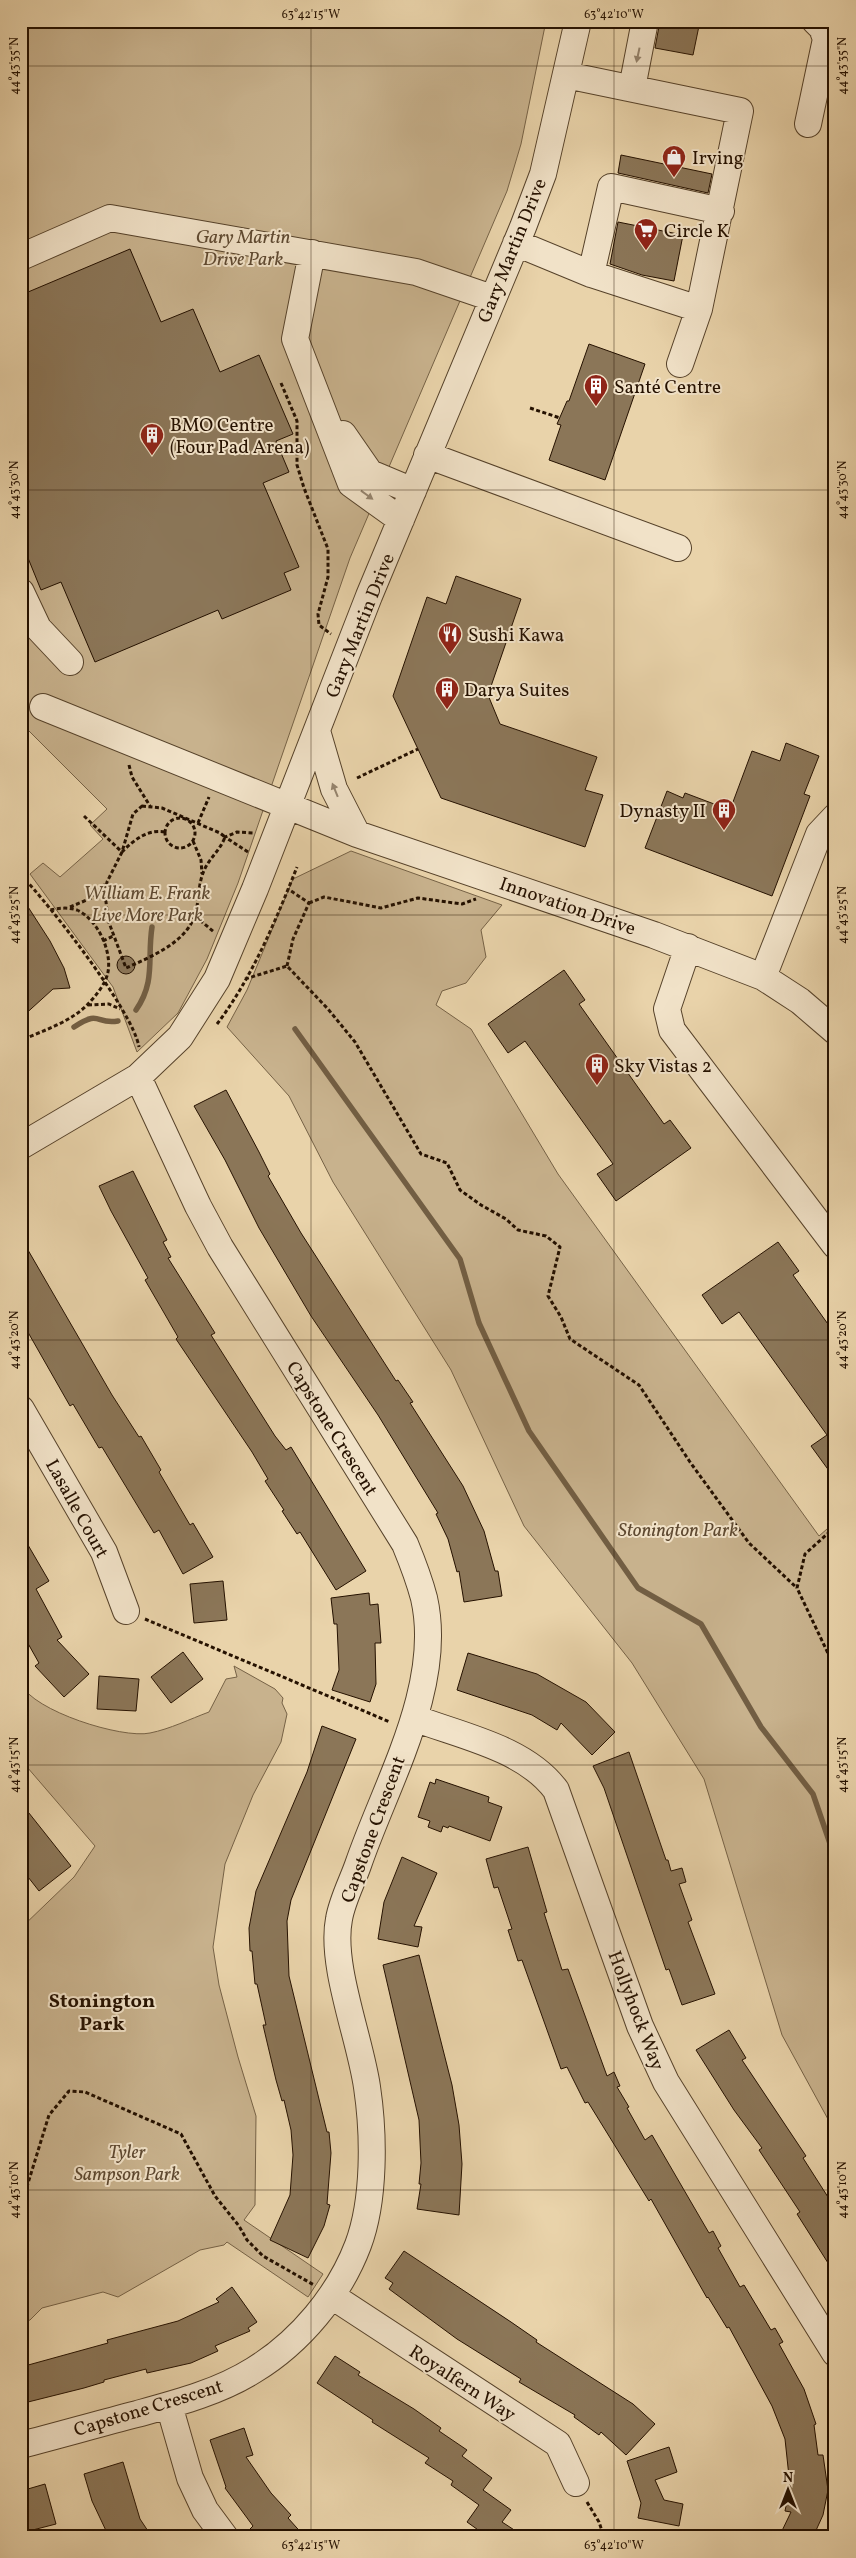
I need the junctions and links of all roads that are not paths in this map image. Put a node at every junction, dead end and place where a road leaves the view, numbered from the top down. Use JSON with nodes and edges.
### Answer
{"nodes":[{"id":1,"x":578,"y":21,"type":"edge"},
{"id":2,"x":646,"y":21,"type":"edge"},
{"id":3,"x":816,"y":21,"type":"edge"},
{"id":4,"x":566,"y":75,"type":"junction"},
{"id":5,"x":632,"y":88,"type":"junction"},
{"id":6,"x":808,"y":124,"type":"dead end"},
{"id":7,"x":721,"y":212,"type":"junction"},
{"id":8,"x":516,"y":243,"type":"junction"},
{"id":9,"x":312,"y":253,"type":"junction"},
{"id":10,"x":21,"y":257,"type":"edge"},
{"id":11,"x":591,"y":274,"type":"junction"},
{"id":12,"x":492,"y":298,"type":"junction"},
{"id":13,"x":699,"y":309,"type":"junction"},
{"id":14,"x":680,"y":364,"type":"dead end"},
{"id":15,"x":315,"y":391,"type":"junction"},
{"id":16,"x":427,"y":455,"type":"junction"},
{"id":17,"x":413,"y":491,"type":"junction"},
{"id":18,"x":401,"y":520,"type":"junction"},
{"id":19,"x":678,"y":548,"type":"dead end"},
{"id":20,"x":21,"y":592,"type":"edge"},
{"id":21,"x":70,"y":662,"type":"dead end"},
{"id":22,"x":42,"y":707,"type":"dead end"},
{"id":23,"x":317,"y":730,"type":"junction"},
{"id":24,"x":288,"y":804,"type":"junction"},
{"id":25,"x":835,"y":817,"type":"edge"},
{"id":26,"x":357,"y":834,"type":"junction"},
{"id":27,"x":688,"y":947,"type":"junction"},
{"id":28,"x":763,"y":977,"type":"junction"},
{"id":29,"x":835,"y":1031,"type":"edge"},
{"id":30,"x":138,"y":1065,"type":"junction"},
{"id":31,"x":21,"y":1146,"type":"edge"},
{"id":32,"x":835,"y":1245,"type":"edge"},
{"id":33,"x":21,"y":1409,"type":"edge"},
{"id":34,"x":126,"y":1611,"type":"road end"},
{"id":35,"x":411,"y":1724,"type":"junction"},
{"id":36,"x":332,"y":2296,"type":"junction"},
{"id":37,"x":835,"y":2353,"type":"edge"},
{"id":38,"x":169,"y":2405,"type":"junction"},
{"id":39,"x":21,"y":2445,"type":"edge"},
{"id":40,"x":576,"y":2483,"type":"road end"},
{"id":41,"x":226,"y":2537,"type":"edge"}],
"edges":[{"from":1,"to":4,"type":"street","name":"Gary Martin Drive"},
{"from":2,"to":5,"type":"street","one_way":true},
{"from":3,"to":6,"type":"street"},
{"from":4,"to":5,"type":"street"},
{"from":4,"to":8,"type":"street","name":"Gary Martin Drive"},
{"from":5,"to":7,"type":"street"},
{"from":7,"to":11,"type":"street"},
{"from":7,"to":13,"type":"street"},
{"from":8,"to":11,"type":"street"},
{"from":8,"to":12,"type":"street","name":"Gary Martin Drive"},
{"from":9,"to":10,"type":"street"},
{"from":9,"to":12,"type":"street"},
{"from":9,"to":15,"type":"street"},
{"from":11,"to":13,"type":"street"},
{"from":12,"to":16,"type":"street","name":"Gary Martin Drive"},
{"from":13,"to":14,"type":"street"},
{"from":15,"to":17,"type":"street"},
{"from":15,"to":18,"type":"street","one_way":true},
{"from":16,"to":17,"type":"street","name":"Gary Martin Drive"},
{"from":16,"to":19,"type":"street"},
{"from":17,"to":18,"type":"street","name":"Gary Martin Drive"},
{"from":18,"to":23,"type":"street","name":"Gary Martin Drive"},
{"from":20,"to":21,"type":"street"},
{"from":22,"to":24,"type":"street","name":"Innovation Drive"},
{"from":23,"to":24,"type":"street","name":"Gary Martin Drive"},
{"from":26,"to":23,"type":"street","one_way":true},
{"from":24,"to":26,"type":"street","name":"Innovation Drive"},
{"from":24,"to":30,"type":"street","name":"Gary Martin Drive"},
{"from":25,"to":28,"type":"street"},
{"from":26,"to":27,"type":"street","name":"Innovation Drive"},
{"from":27,"to":28,"type":"street","name":"Innovation Drive"},
{"from":27,"to":32,"type":"street"},
{"from":28,"to":29,"type":"street","name":"Innovation Drive"},
{"from":30,"to":31,"type":"street","name":"Gary Martin Drive"},
{"from":30,"to":35,"type":"street","name":"Capstone Crescent"},
{"from":33,"to":34,"type":"street","name":"Lasalle Court"},
{"from":35,"to":36,"type":"street","name":"Capstone Crescent"},
{"from":35,"to":37,"type":"street","name":"Hollyhock Way"},
{"from":36,"to":38,"type":"street","name":"Capstone Crescent"},
{"from":36,"to":40,"type":"street","name":"Royalfern Way"},
{"from":38,"to":39,"type":"street","name":"Capstone Crescent"},
{"from":38,"to":41,"type":"street"}]}
